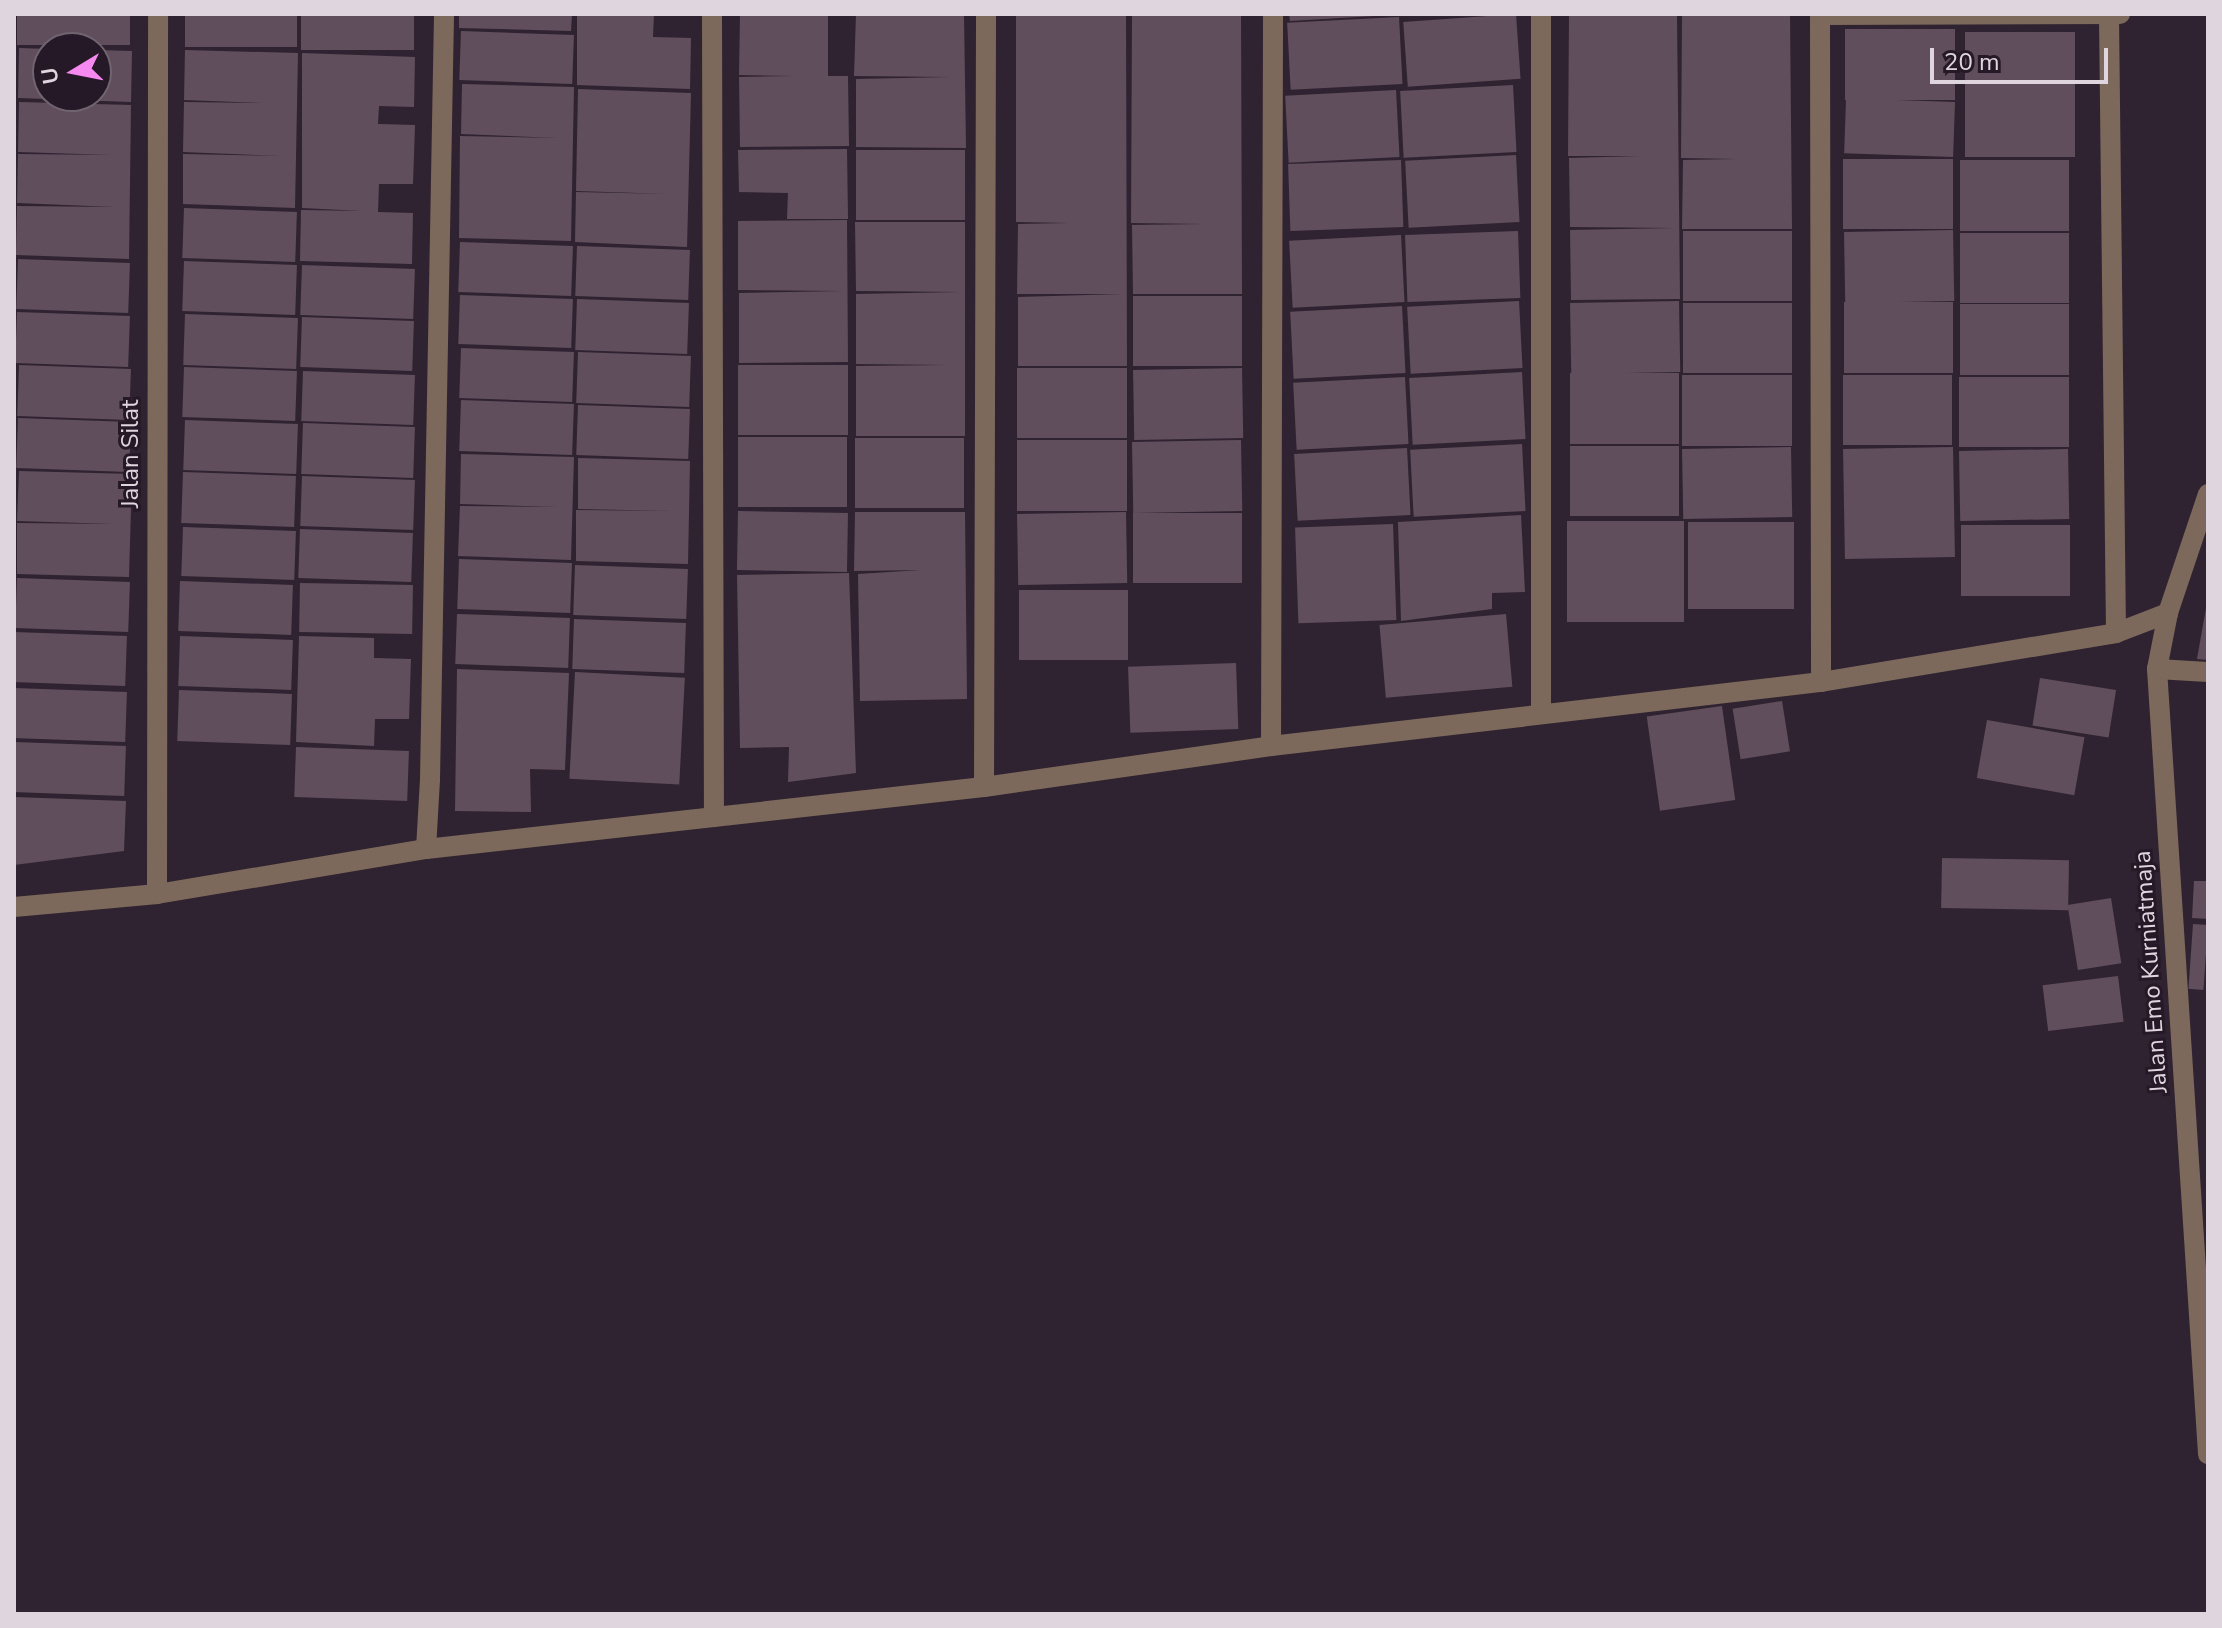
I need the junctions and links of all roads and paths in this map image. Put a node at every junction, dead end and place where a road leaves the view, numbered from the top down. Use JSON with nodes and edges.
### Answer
{"nodes":[{"id":1,"x":158,"y":14,"type":"edge"},
{"id":2,"x":444,"y":14,"type":"edge"},
{"id":3,"x":712,"y":14,"type":"edge"},
{"id":4,"x":986,"y":14,"type":"edge"},
{"id":5,"x":1273,"y":14,"type":"edge"},
{"id":6,"x":1541,"y":14,"type":"edge"},
{"id":7,"x":1820,"y":14,"type":"edge"},
{"id":8,"x":2114,"y":15,"type":"edge"},
{"id":9,"x":2208,"y":494,"type":"edge"},
{"id":10,"x":2168,"y":613,"type":"junction"},
{"id":11,"x":2116,"y":633,"type":"junction"},
{"id":12,"x":2157,"y":669,"type":"junction"},
{"id":13,"x":2208,"y":672,"type":"edge"},
{"id":14,"x":1821,"y":682,"type":"junction"},
{"id":15,"x":1541,"y":714,"type":"junction"},
{"id":16,"x":1271,"y":746,"type":"junction"},
{"id":17,"x":984,"y":787,"type":"junction"},
{"id":18,"x":714,"y":817,"type":"junction"},
{"id":19,"x":426,"y":849,"type":"junction"},
{"id":20,"x":157,"y":894,"type":"junction"},
{"id":21,"x":14,"y":907,"type":"edge"},
{"id":22,"x":2208,"y":1454,"type":"edge"}],
"edges":[{"from":1,"to":20,"type":"street","name":"Jalan Silat"},
{"from":2,"to":19,"type":"street"},
{"from":3,"to":18,"type":"street"},
{"from":4,"to":17,"type":"street"},
{"from":5,"to":16,"type":"street"},
{"from":6,"to":15,"type":"street"},
{"from":7,"to":8,"type":"street"},
{"from":7,"to":14,"type":"street"},
{"from":8,"to":11,"type":"street"},
{"from":9,"to":10,"type":"street","name":"Jalan Emo Kurniatmaja"},
{"from":10,"to":11,"type":"street"},
{"from":10,"to":12,"type":"street","name":"Jalan Emo Kurniatmaja"},
{"from":11,"to":14,"type":"street"},
{"from":12,"to":13,"type":"street"},
{"from":12,"to":22,"type":"street","name":"Jalan Emo Kurniatmaja"},
{"from":14,"to":15,"type":"street"},
{"from":15,"to":16,"type":"street"},
{"from":16,"to":17,"type":"street"},
{"from":17,"to":18,"type":"street"},
{"from":18,"to":19,"type":"street"},
{"from":19,"to":20,"type":"street"},
{"from":20,"to":21,"type":"street"}]}
